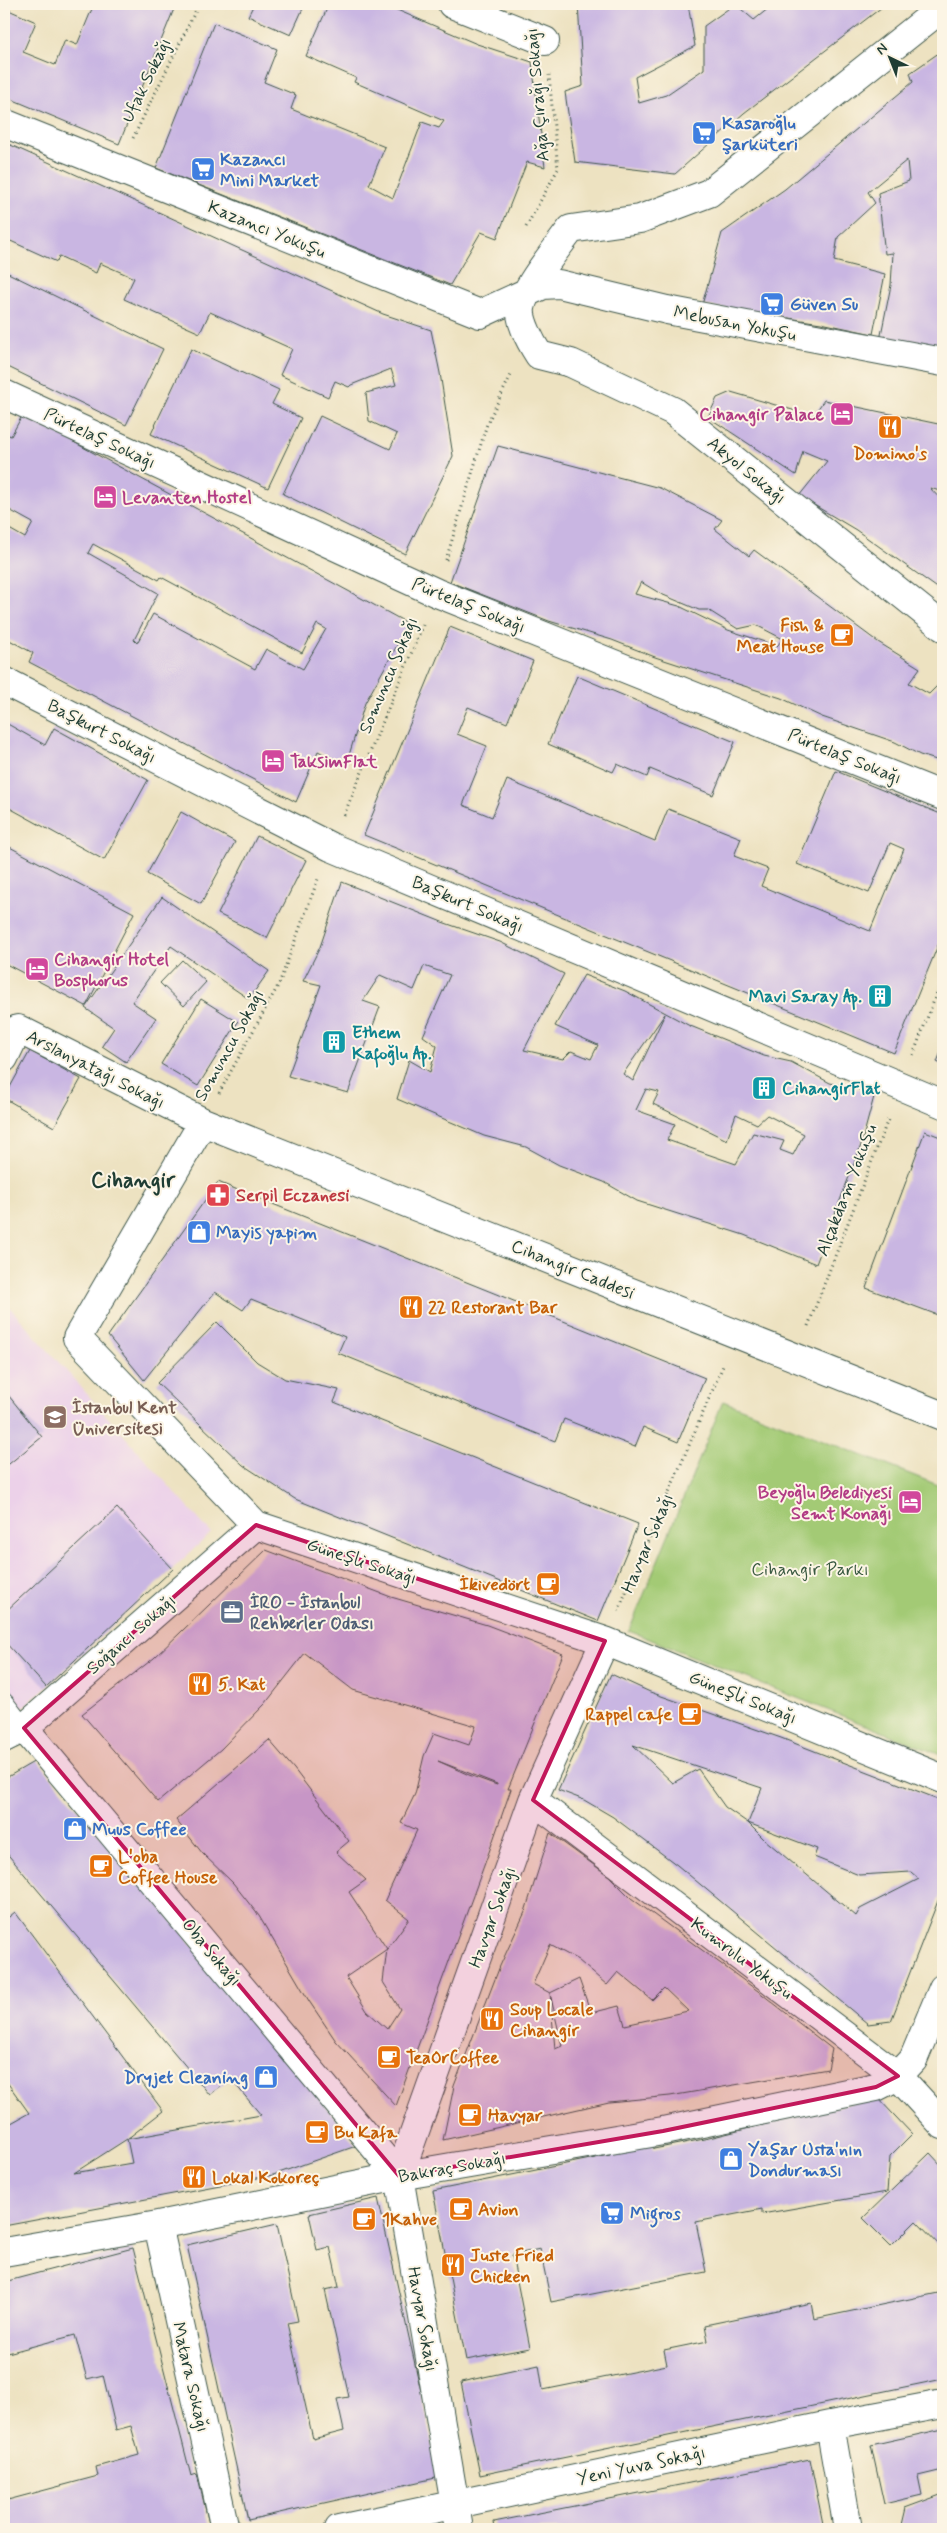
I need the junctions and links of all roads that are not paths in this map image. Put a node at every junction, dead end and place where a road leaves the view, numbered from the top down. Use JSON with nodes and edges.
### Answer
{"nodes":[{"id":1,"x":452,"y":4,"type":"edge"},
{"id":2,"x":943,"y":8,"type":"edge"},
{"id":3,"x":546,"y":41,"type":"road end"},
{"id":4,"x":4,"y":123,"type":"edge"},
{"id":5,"x":528,"y":290,"type":"junction"},
{"id":6,"x":943,"y":362,"type":"edge"},
{"id":7,"x":4,"y":394,"type":"edge"},
{"id":8,"x":943,"y":627,"type":"edge"},
{"id":9,"x":4,"y":680,"type":"edge"},
{"id":10,"x":943,"y":796,"type":"edge"},
{"id":11,"x":4,"y":1058,"type":"edge"},
{"id":12,"x":943,"y":1104,"type":"edge"},
{"id":13,"x":203,"y":1122,"type":"junction"},
{"id":14,"x":943,"y":1416,"type":"edge"},
{"id":15,"x":256,"y":1526,"type":"junction"},
{"id":16,"x":605,"y":1641,"type":"junction"},
{"id":17,"x":4,"y":1702,"type":"edge"},
{"id":18,"x":14,"y":1733,"type":"edge"},
{"id":19,"x":943,"y":1779,"type":"edge"},
{"id":20,"x":533,"y":1800,"type":"junction"},
{"id":21,"x":943,"y":1988,"type":"edge"},
{"id":22,"x":898,"y":2076,"type":"junction"},
{"id":23,"x":943,"y":2125,"type":"edge"},
{"id":24,"x":399,"y":2176,"type":"junction"},
{"id":25,"x":158,"y":2226,"type":"junction"},
{"id":26,"x":4,"y":2252,"type":"edge"},
{"id":27,"x":943,"y":2404,"type":"edge"},
{"id":28,"x":830,"y":2425,"type":"junction"},
{"id":29,"x":457,"y":2517,"type":"edge"},
{"id":30,"x":225,"y":2529,"type":"edge"},
{"id":31,"x":340,"y":2529,"type":"edge"},
{"id":32,"x":848,"y":2529,"type":"edge"}],
"edges":[{"from":1,"to":3,"type":"street"},
{"from":2,"to":5,"type":"street"},
{"from":4,"to":5,"type":"street","name":"Kazancı Yokuşu"},
{"from":5,"to":6,"type":"street","name":"Mebusan Yokuşu"},
{"from":5,"to":8,"type":"street","name":"Akyol Sokağı"},
{"from":7,"to":10,"type":"street","name":"Pürtelaş Sokağı"},
{"from":9,"to":12,"type":"street","name":"Başkurt Sokağı"},
{"from":11,"to":13,"type":"street","name":"Arslanyatağı Sokağı"},
{"from":13,"to":14,"type":"street","name":"Cihangir Caddesi"},
{"from":13,"to":15,"type":"street","name":"Güneşli Sokağı"},
{"from":15,"to":16,"type":"street","name":"Güneşli Sokağı"},
{"from":15,"to":18,"type":"street","name":"Soğancı Sokağı"},
{"from":16,"to":19,"type":"street","name":"Güneşli Sokağı"},
{"from":16,"to":20,"type":"street","name":"Havyar Sokağı"},
{"from":17,"to":18,"type":"lane"},
{"from":18,"to":24,"type":"street","name":"Oba Sokağı"},
{"from":20,"to":22,"type":"street","name":"Kumrulu Yokuşu"},
{"from":20,"to":24,"type":"street","name":"Havyar Sokağı"},
{"from":21,"to":22,"type":"street"},
{"from":22,"to":23,"type":"street","name":"Kumrulu Yokuşu"},
{"from":22,"to":24,"type":"street","name":"Bakraç Sokağı"},
{"from":24,"to":25,"type":"street","name":"Bakraç Sokağı"},
{"from":24,"to":29,"type":"street","name":"Havyar Sokağı"},
{"from":25,"to":26,"type":"street","name":"Bakraç Sokağı"},
{"from":25,"to":30,"type":"street","name":"Matara Sokağı"},
{"from":27,"to":28,"type":"street","name":"Yeni Yuva Sokağı"},
{"from":28,"to":29,"type":"street","name":"Yeni Yuva Sokağı"},
{"from":28,"to":32,"type":"street"},
{"from":29,"to":31,"type":"street","name":"Yeni Yuva Sokağı"}]}
